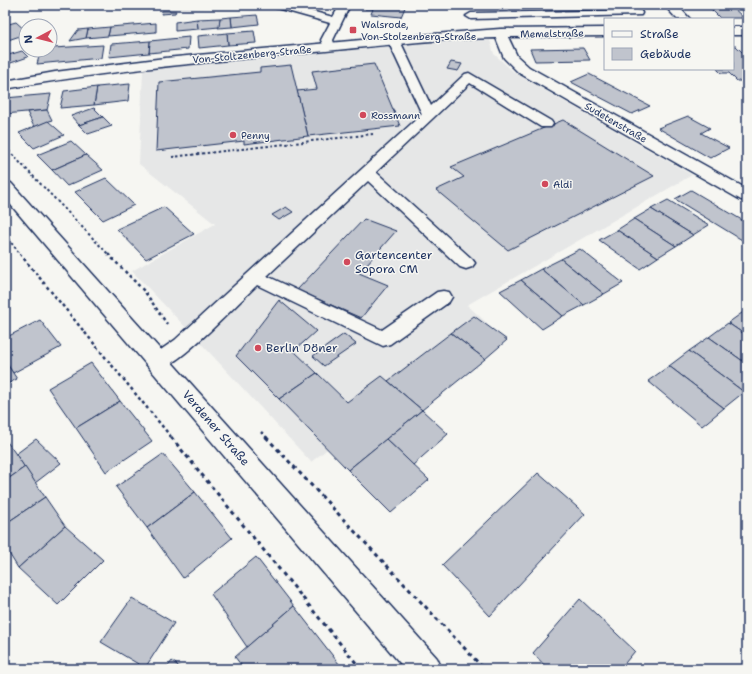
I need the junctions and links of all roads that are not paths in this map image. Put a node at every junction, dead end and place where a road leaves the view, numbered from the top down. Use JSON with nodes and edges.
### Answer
{"nodes":[{"id":1,"x":277,"y":5,"type":"edge"},
{"id":2,"x":345,"y":5,"type":"edge"},
{"id":3,"x":670,"y":5,"type":"edge"},
{"id":4,"x":472,"y":10,"type":"edge"},
{"id":5,"x":637,"y":13,"type":"dead end"},
{"id":6,"x":683,"y":18,"type":"edge"},
{"id":7,"x":336,"y":21,"type":"junction"},
{"id":8,"x":734,"y":31,"type":"edge"},
{"id":9,"x":747,"y":31,"type":"edge"},
{"id":10,"x":604,"y":32,"type":"edge"},
{"id":11,"x":500,"y":33,"type":"junction"},
{"id":12,"x":476,"y":34,"type":"junction"},
{"id":13,"x":394,"y":41,"type":"junction"},
{"id":14,"x":329,"y":47,"type":"junction"},
{"id":15,"x":5,"y":85,"type":"edge"},
{"id":16,"x":429,"y":115,"type":"junction"},
{"id":17,"x":546,"y":124,"type":"dead end"},
{"id":18,"x":367,"y":172,"type":"junction"},
{"id":19,"x":5,"y":187,"type":"edge"},
{"id":20,"x":747,"y":196,"type":"edge"},
{"id":21,"x":466,"y":263,"type":"dead end"},
{"id":22,"x":255,"y":277,"type":"junction"},
{"id":23,"x":444,"y":296,"type":"dead end"},
{"id":24,"x":159,"y":362,"type":"junction"},
{"id":25,"x":426,"y":669,"type":"edge"}],
"edges":[{"from":1,"to":7,"type":"lane"},
{"from":2,"to":7,"type":"lane"},
{"from":3,"to":6,"type":"street"},
{"from":4,"to":5,"type":"lane"},
{"from":4,"to":12,"type":"lane"},
{"from":7,"to":14,"type":"lane"},
{"from":8,"to":9,"type":"street"},
{"from":10,"to":11,"type":"street","name":"Memelstraße"},
{"from":11,"to":12,"type":"street","name":"Von-Stoltzenberg-Straße"},
{"from":11,"to":20,"type":"street","name":"Sudetenstraße"},
{"from":12,"to":13,"type":"street","name":"Von-Stoltzenberg-Straße"},
{"from":13,"to":14,"type":"street","name":"Von-Stoltzenberg-Straße"},
{"from":13,"to":16,"type":"lane"},
{"from":14,"to":15,"type":"street","name":"Von-Stoltzenberg-Straße"},
{"from":16,"to":17,"type":"lane"},
{"from":16,"to":18,"type":"lane"},
{"from":18,"to":21,"type":"lane"},
{"from":18,"to":22,"type":"lane"},
{"from":19,"to":24,"type":"street","name":"Verdener Straße"},
{"from":22,"to":23,"type":"lane"},
{"from":22,"to":24,"type":"lane"},
{"from":24,"to":25,"type":"street","name":"Verdener Straße"}]}
